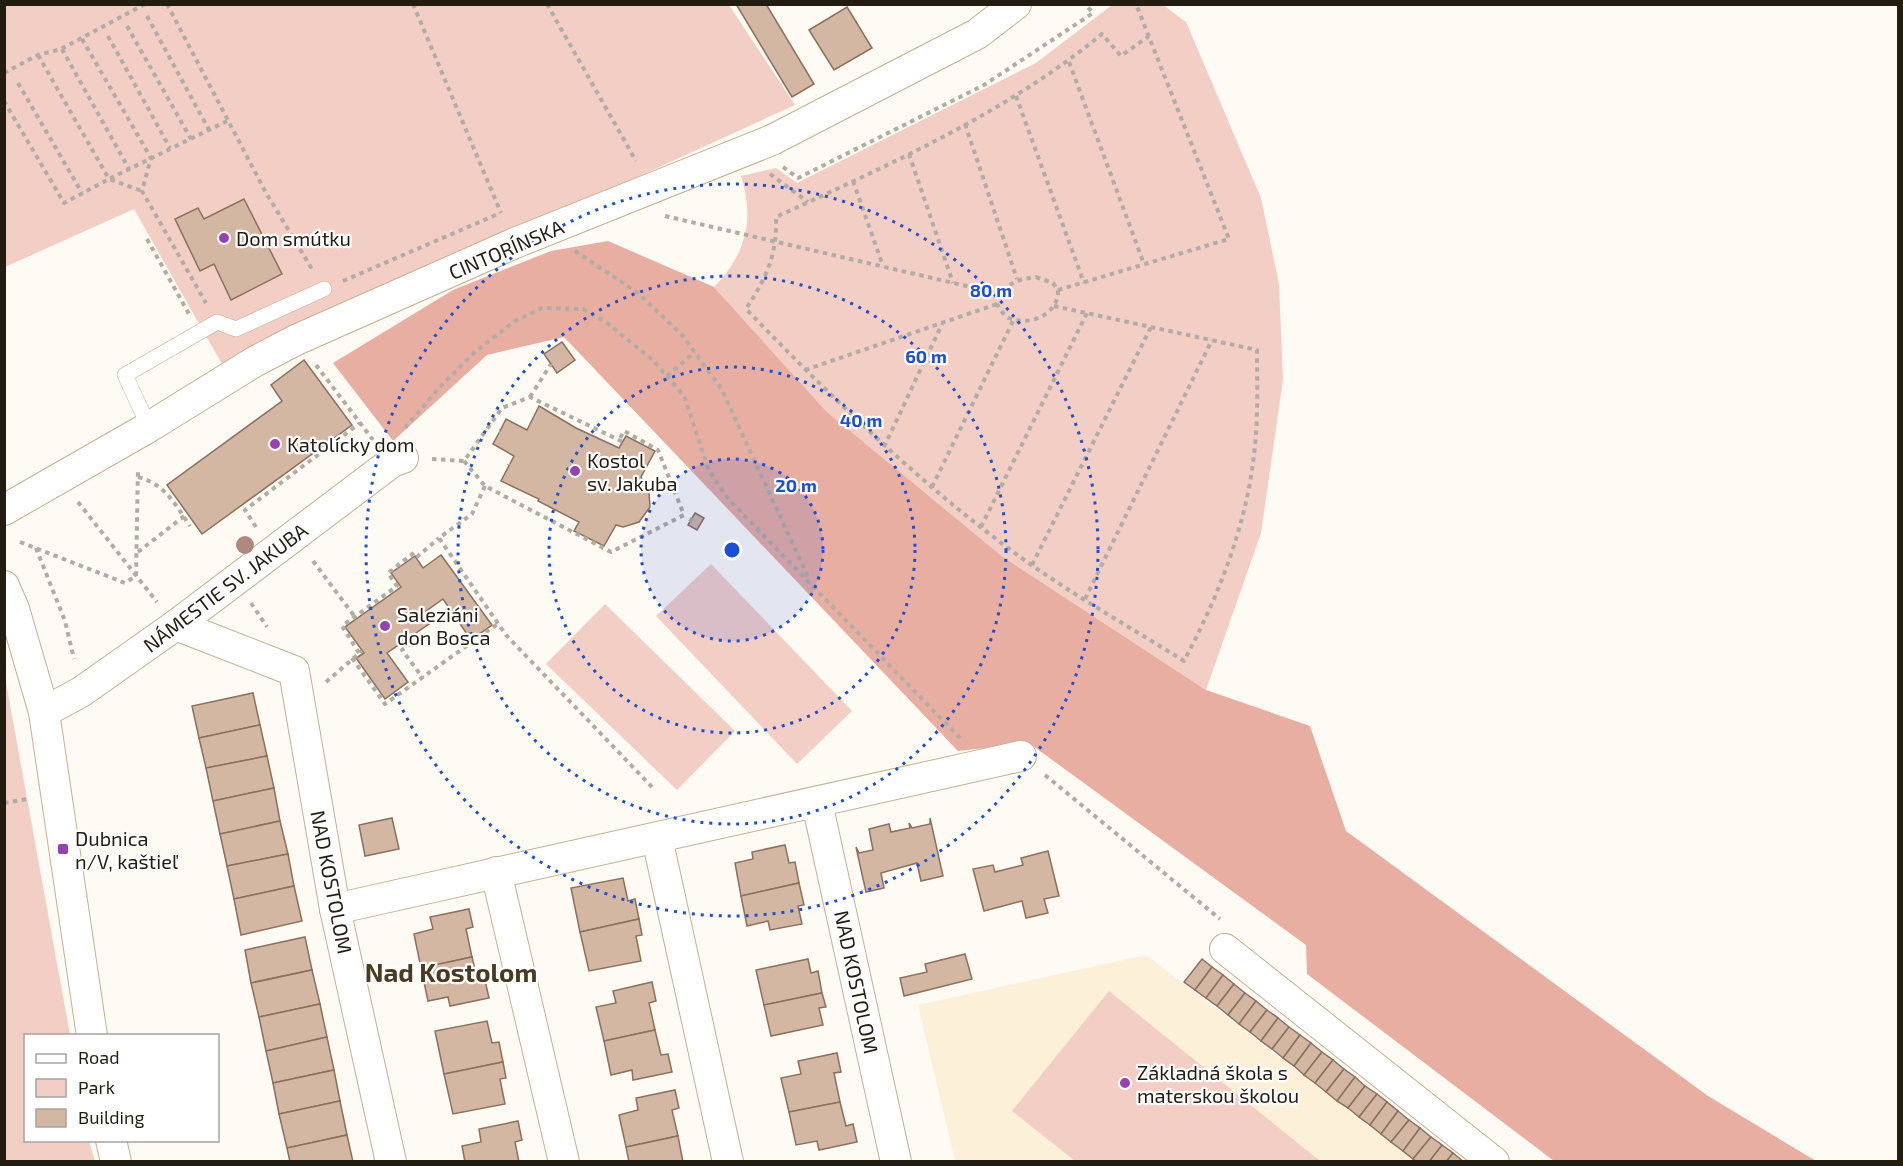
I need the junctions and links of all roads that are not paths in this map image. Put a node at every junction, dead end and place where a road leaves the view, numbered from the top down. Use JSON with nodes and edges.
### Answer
{"nodes":[{"id":1,"x":1016,"y":4,"type":"edge"},
{"id":2,"x":324,"y":289,"type":"road end"},
{"id":3,"x":149,"y":427,"type":"junction"},
{"id":4,"x":392,"y":446,"type":"road end"},
{"id":5,"x":4,"y":510,"type":"edge"},
{"id":6,"x":4,"y":586,"type":"edge"},
{"id":7,"x":167,"y":615,"type":"junction"},
{"id":8,"x":44,"y":712,"type":"junction"},
{"id":9,"x":1021,"y":756,"type":"road end"},
{"id":10,"x":817,"y":803,"type":"junction"},
{"id":11,"x":657,"y":838,"type":"junction"},
{"id":12,"x":496,"y":872,"type":"junction"},
{"id":13,"x":335,"y":909,"type":"junction"},
{"id":14,"x":1226,"y":937,"type":"road end"},
{"id":15,"x":92,"y":1034,"type":"edge"},
{"id":16,"x":391,"y":1161,"type":"edge"},
{"id":17,"x":564,"y":1161,"type":"edge"},
{"id":18,"x":728,"y":1161,"type":"edge"},
{"id":19,"x":896,"y":1161,"type":"edge"},
{"id":20,"x":1494,"y":1161,"type":"edge"}],
"edges":[{"from":1,"to":3,"type":"street","name":"CINTORÍNSKA"},
{"from":2,"to":3,"type":"lane"},
{"from":3,"to":5,"type":"street","name":"CINTORÍNSKA"},
{"from":4,"to":7,"type":"street","name":"NÁMESTIE SV. JAKUBA"},
{"from":6,"to":8,"type":"street"},
{"from":7,"to":8,"type":"street","name":"NÁMESTIE SV. JAKUBA"},
{"from":7,"to":13,"type":"street","name":"NAD KOSTOLOM"},
{"from":8,"to":15,"type":"street"},
{"from":9,"to":10,"type":"street","name":"NAD KOSTOLOM"},
{"from":10,"to":11,"type":"street","name":"NAD KOSTOLOM"},
{"from":10,"to":19,"type":"street","name":"NAD KOSTOLOM"},
{"from":11,"to":12,"type":"street","name":"NAD KOSTOLOM"},
{"from":11,"to":18,"type":"street"},
{"from":12,"to":13,"type":"street","name":"NAD KOSTOLOM"},
{"from":12,"to":17,"type":"street"},
{"from":13,"to":16,"type":"street","name":"NAD KOSTOLOM"},
{"from":14,"to":20,"type":"street"}]}
